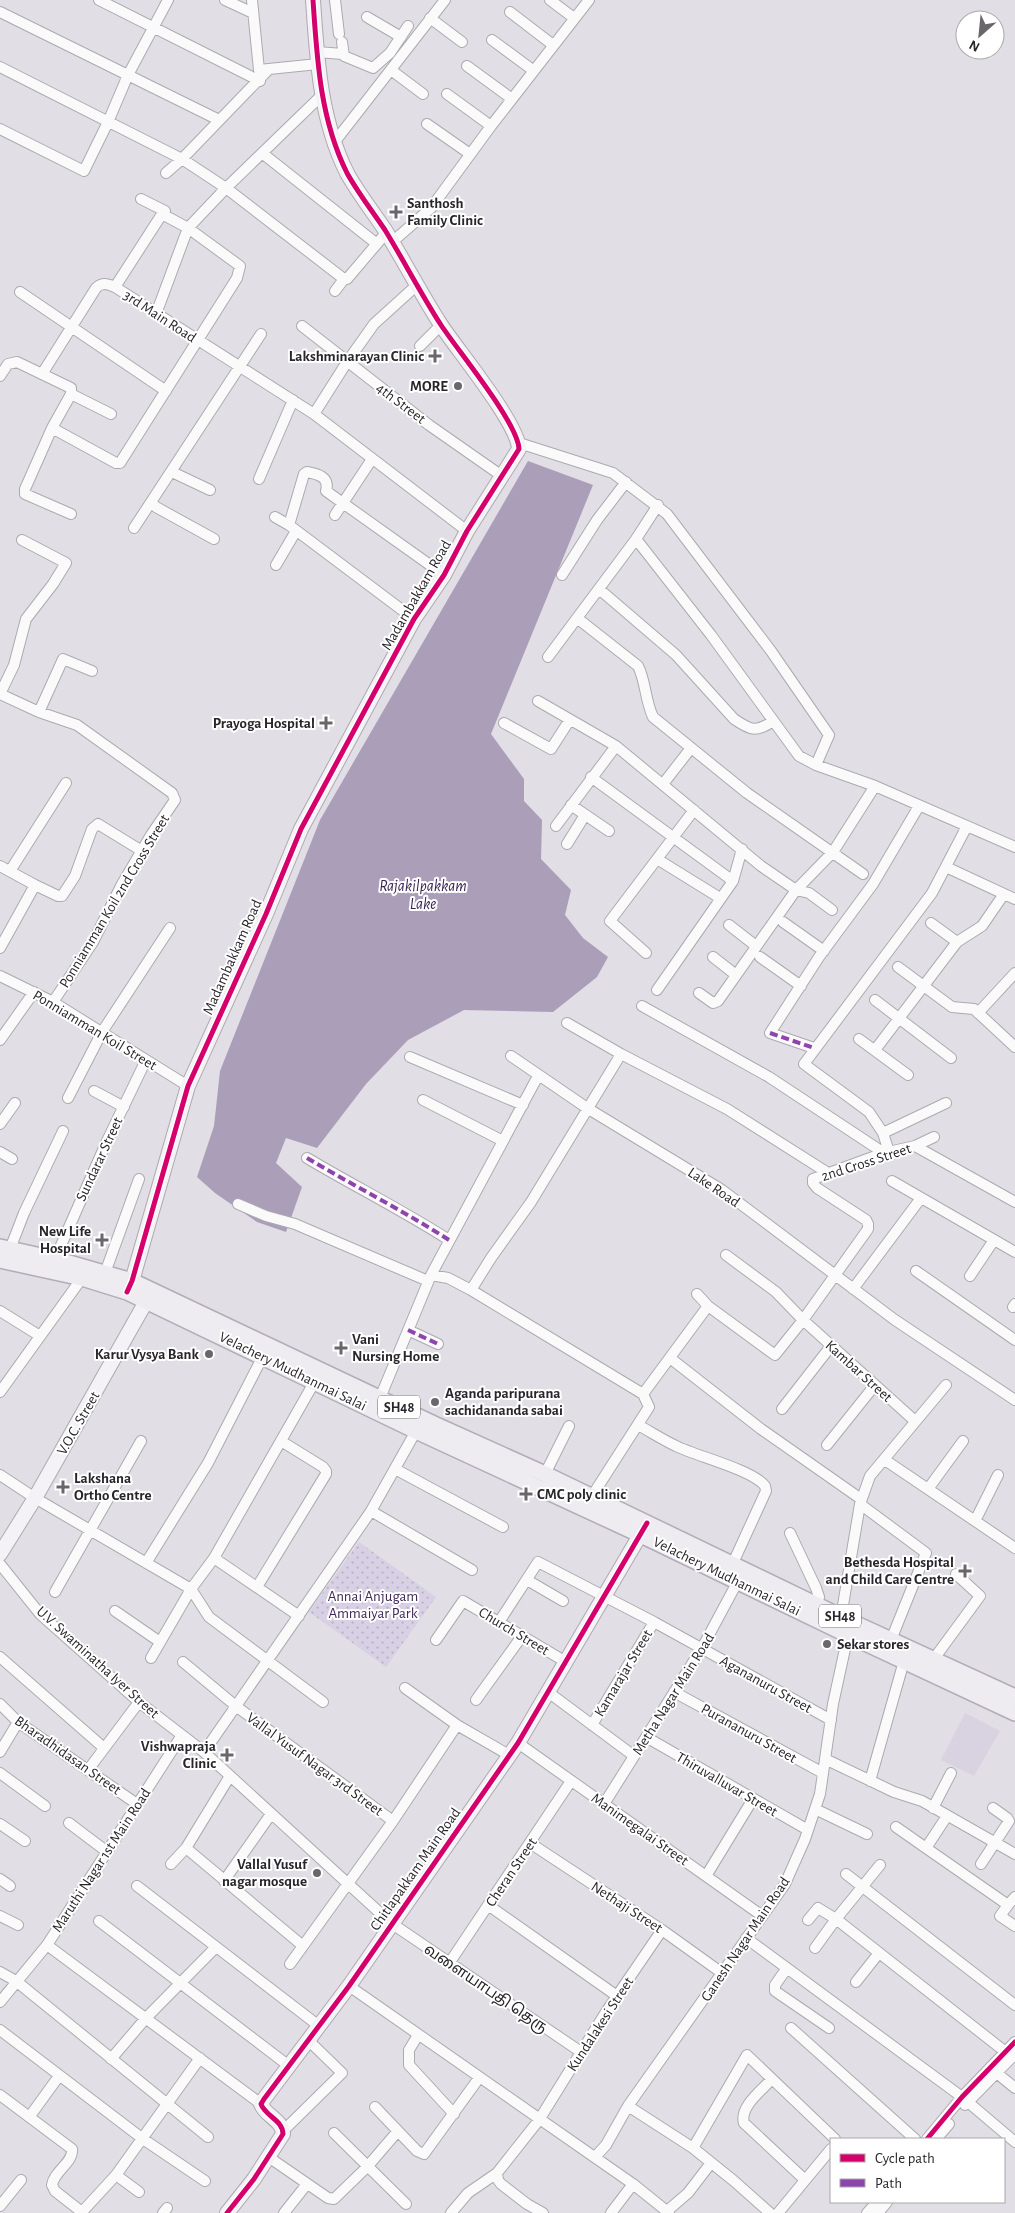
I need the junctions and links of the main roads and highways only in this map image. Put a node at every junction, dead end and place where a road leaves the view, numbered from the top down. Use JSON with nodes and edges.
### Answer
{"nodes":[{"id":1,"x":3,"y":1252,"type":"edge"},
{"id":2,"x":130,"y":1286,"type":"junction"},
{"id":3,"x":150,"y":1296,"type":"junction"},
{"id":4,"x":644,"y":1529,"type":"junction"},
{"id":5,"x":1015,"y":1697,"type":"edge"},
{"id":6,"x":1015,"y":1713,"type":"edge"}],
"edges":[{"from":1,"to":2,"type":"main road","name":"Velachery Mudhanmai Salai","number":"SH48"},
{"from":1,"to":2,"type":"main road","name":"Velachery Mudhanmai Salai","number":"SH48"},
{"from":2,"to":3,"type":"main road","name":"Velachery Mudhanmai Salai","number":"SH48"},
{"from":3,"to":4,"type":"main road","name":"Velachery Mudhanmai Salai","number":"SH48"},
{"from":3,"to":4,"type":"main road","name":"Velachery Mudhanmai Salai","number":"SH48"},
{"from":4,"to":5,"type":"main road","name":"Velachery Mudhanmai Salai","number":"SH48"},
{"from":4,"to":6,"type":"main road","name":"Velachery Mudhanmai Salai","number":"SH48"}]}
